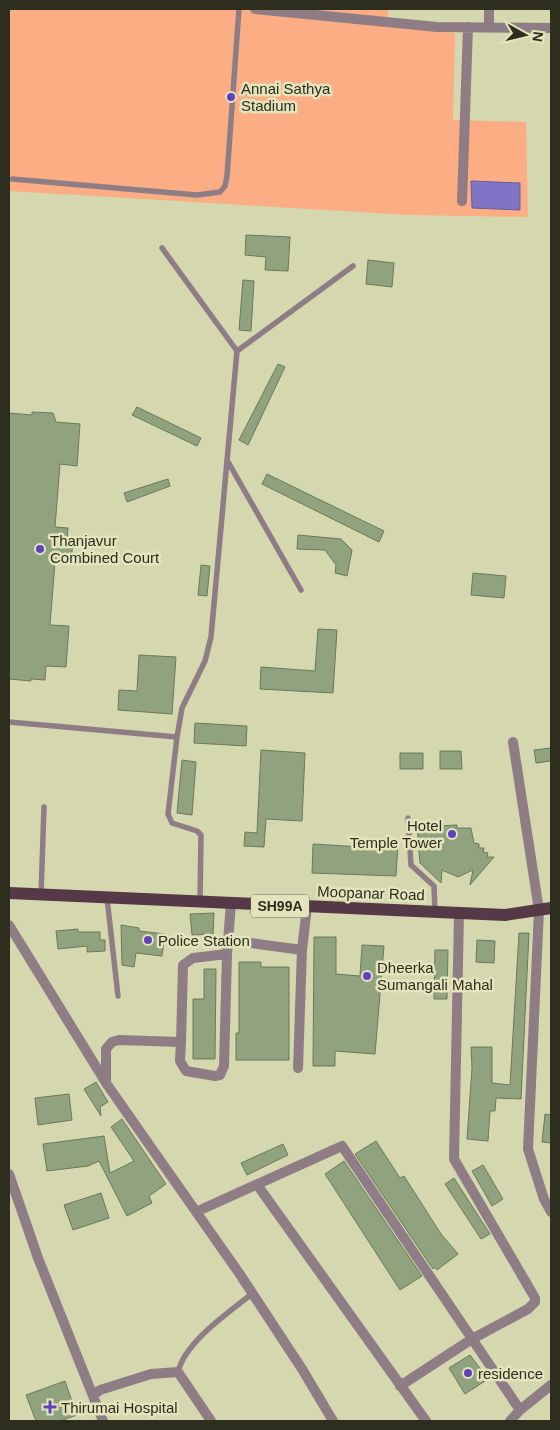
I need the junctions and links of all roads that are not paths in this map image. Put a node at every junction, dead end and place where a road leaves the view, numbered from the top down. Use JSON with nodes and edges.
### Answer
{"nodes":[{"id":1,"x":239,"y":9,"type":"edge"},
{"id":2,"x":255,"y":9,"type":"edge"},
{"id":3,"x":489,"y":9,"type":"edge"},
{"id":4,"x":468,"y":27,"type":"junction"},
{"id":5,"x":489,"y":28,"type":"junction"},
{"id":6,"x":551,"y":28,"type":"edge"},
{"id":7,"x":12,"y":180,"type":"dead end"},
{"id":8,"x":462,"y":201,"type":"dead end"},
{"id":9,"x":162,"y":248,"type":"dead end"},
{"id":10,"x":353,"y":266,"type":"dead end"},
{"id":11,"x":237,"y":351,"type":"junction"},
{"id":12,"x":227,"y":460,"type":"junction"},
{"id":13,"x":301,"y":590,"type":"dead end"},
{"id":14,"x":9,"y":722,"type":"edge"},
{"id":15,"x":177,"y":737,"type":"junction"},
{"id":16,"x":513,"y":742,"type":"dead end"},
{"id":17,"x":44,"y":807,"type":"dead end"},
{"id":18,"x":408,"y":818,"type":"dead end"},
{"id":19,"x":9,"y":893,"type":"edge"},
{"id":20,"x":41,"y":895,"type":"junction"},
{"id":21,"x":107,"y":898,"type":"junction"},
{"id":22,"x":200,"y":902,"type":"junction"},
{"id":23,"x":231,"y":904,"type":"junction"},
{"id":24,"x":307,"y":907,"type":"junction"},
{"id":25,"x":545,"y":908,"type":"edge"},
{"id":26,"x":435,"y":912,"type":"junction"},
{"id":27,"x":460,"y":913,"type":"junction"},
{"id":28,"x":9,"y":925,"type":"edge"},
{"id":29,"x":228,"y":940,"type":"junction"},
{"id":30,"x":302,"y":950,"type":"junction"},
{"id":31,"x":228,"y":954,"type":"junction"},
{"id":32,"x":118,"y":996,"type":"dead end"},
{"id":33,"x":181,"y":1042,"type":"junction"},
{"id":34,"x":298,"y":1068,"type":"dead end"},
{"id":35,"x":106,"y":1083,"type":"junction"},
{"id":36,"x":9,"y":1174,"type":"edge"},
{"id":37,"x":258,"y":1186,"type":"junction"},
{"id":38,"x":198,"y":1211,"type":"junction"},
{"id":39,"x":551,"y":1212,"type":"edge"},
{"id":40,"x":253,"y":1293,"type":"junction"},
{"id":41,"x":472,"y":1339,"type":"junction"},
{"id":42,"x":178,"y":1372,"type":"junction"},
{"id":43,"x":551,"y":1385,"type":"edge"},
{"id":44,"x":400,"y":1386,"type":"junction"},
{"id":45,"x":94,"y":1395,"type":"junction"},
{"id":46,"x":520,"y":1410,"type":"junction"},
{"id":47,"x":103,"y":1421,"type":"edge"},
{"id":48,"x":212,"y":1421,"type":"edge"},
{"id":49,"x":333,"y":1421,"type":"edge"},
{"id":50,"x":426,"y":1421,"type":"edge"},
{"id":51,"x":510,"y":1421,"type":"edge"}],
"edges":[{"from":1,"to":7,"type":"lane"},
{"from":2,"to":4,"type":"street"},
{"from":3,"to":5,"type":"street"},
{"from":4,"to":5,"type":"street"},
{"from":4,"to":8,"type":"street"},
{"from":5,"to":6,"type":"street"},
{"from":9,"to":11,"type":"lane"},
{"from":10,"to":11,"type":"lane"},
{"from":11,"to":12,"type":"lane"},
{"from":12,"to":13,"type":"lane"},
{"from":12,"to":15,"type":"lane"},
{"from":14,"to":15,"type":"lane"},
{"from":15,"to":22,"type":"lane"},
{"from":16,"to":25,"type":"street"},
{"from":17,"to":20,"type":"lane"},
{"from":18,"to":26,"type":"lane"},
{"from":19,"to":20,"type":"main road","name":"Moopanar Road","number":"SH99A"},
{"from":20,"to":21,"type":"main road","name":"Moopanar Road","number":"SH99A"},
{"from":21,"to":22,"type":"main road","name":"Moopanar Road","number":"SH99A"},
{"from":21,"to":32,"type":"lane"},
{"from":22,"to":23,"type":"main road","name":"Moopanar Road","number":"SH99A"},
{"from":23,"to":24,"type":"main road","name":"Moopanar Road","number":"SH99A"},
{"from":23,"to":29,"type":"street"},
{"from":24,"to":26,"type":"main road","name":"Moopanar Road","number":"SH99A"},
{"from":24,"to":30,"type":"street"},
{"from":25,"to":27,"type":"main road","name":"Moopanar Road","number":"SH99A"},
{"from":25,"to":39,"type":"street"},
{"from":26,"to":27,"type":"main road","name":"Moopanar Road","number":"SH99A"},
{"from":27,"to":41,"type":"street"},
{"from":28,"to":35,"type":"street"},
{"from":29,"to":30,"type":"street"},
{"from":29,"to":31,"type":"street"},
{"from":30,"to":34,"type":"street"},
{"from":31,"to":33,"type":"street"},
{"from":31,"to":33,"type":"street"},
{"from":33,"to":35,"type":"street"},
{"from":35,"to":38,"type":"street"},
{"from":36,"to":45,"type":"street"},
{"from":37,"to":38,"type":"street"},
{"from":37,"to":41,"type":"street"},
{"from":37,"to":44,"type":"street"},
{"from":38,"to":40,"type":"street"},
{"from":40,"to":42,"type":"lane"},
{"from":40,"to":49,"type":"street"},
{"from":41,"to":44,"type":"street"},
{"from":41,"to":46,"type":"street"},
{"from":42,"to":45,"type":"street"},
{"from":42,"to":48,"type":"street"},
{"from":43,"to":46,"type":"street"},
{"from":44,"to":50,"type":"street"},
{"from":45,"to":47,"type":"street"},
{"from":46,"to":51,"type":"street"}]}
